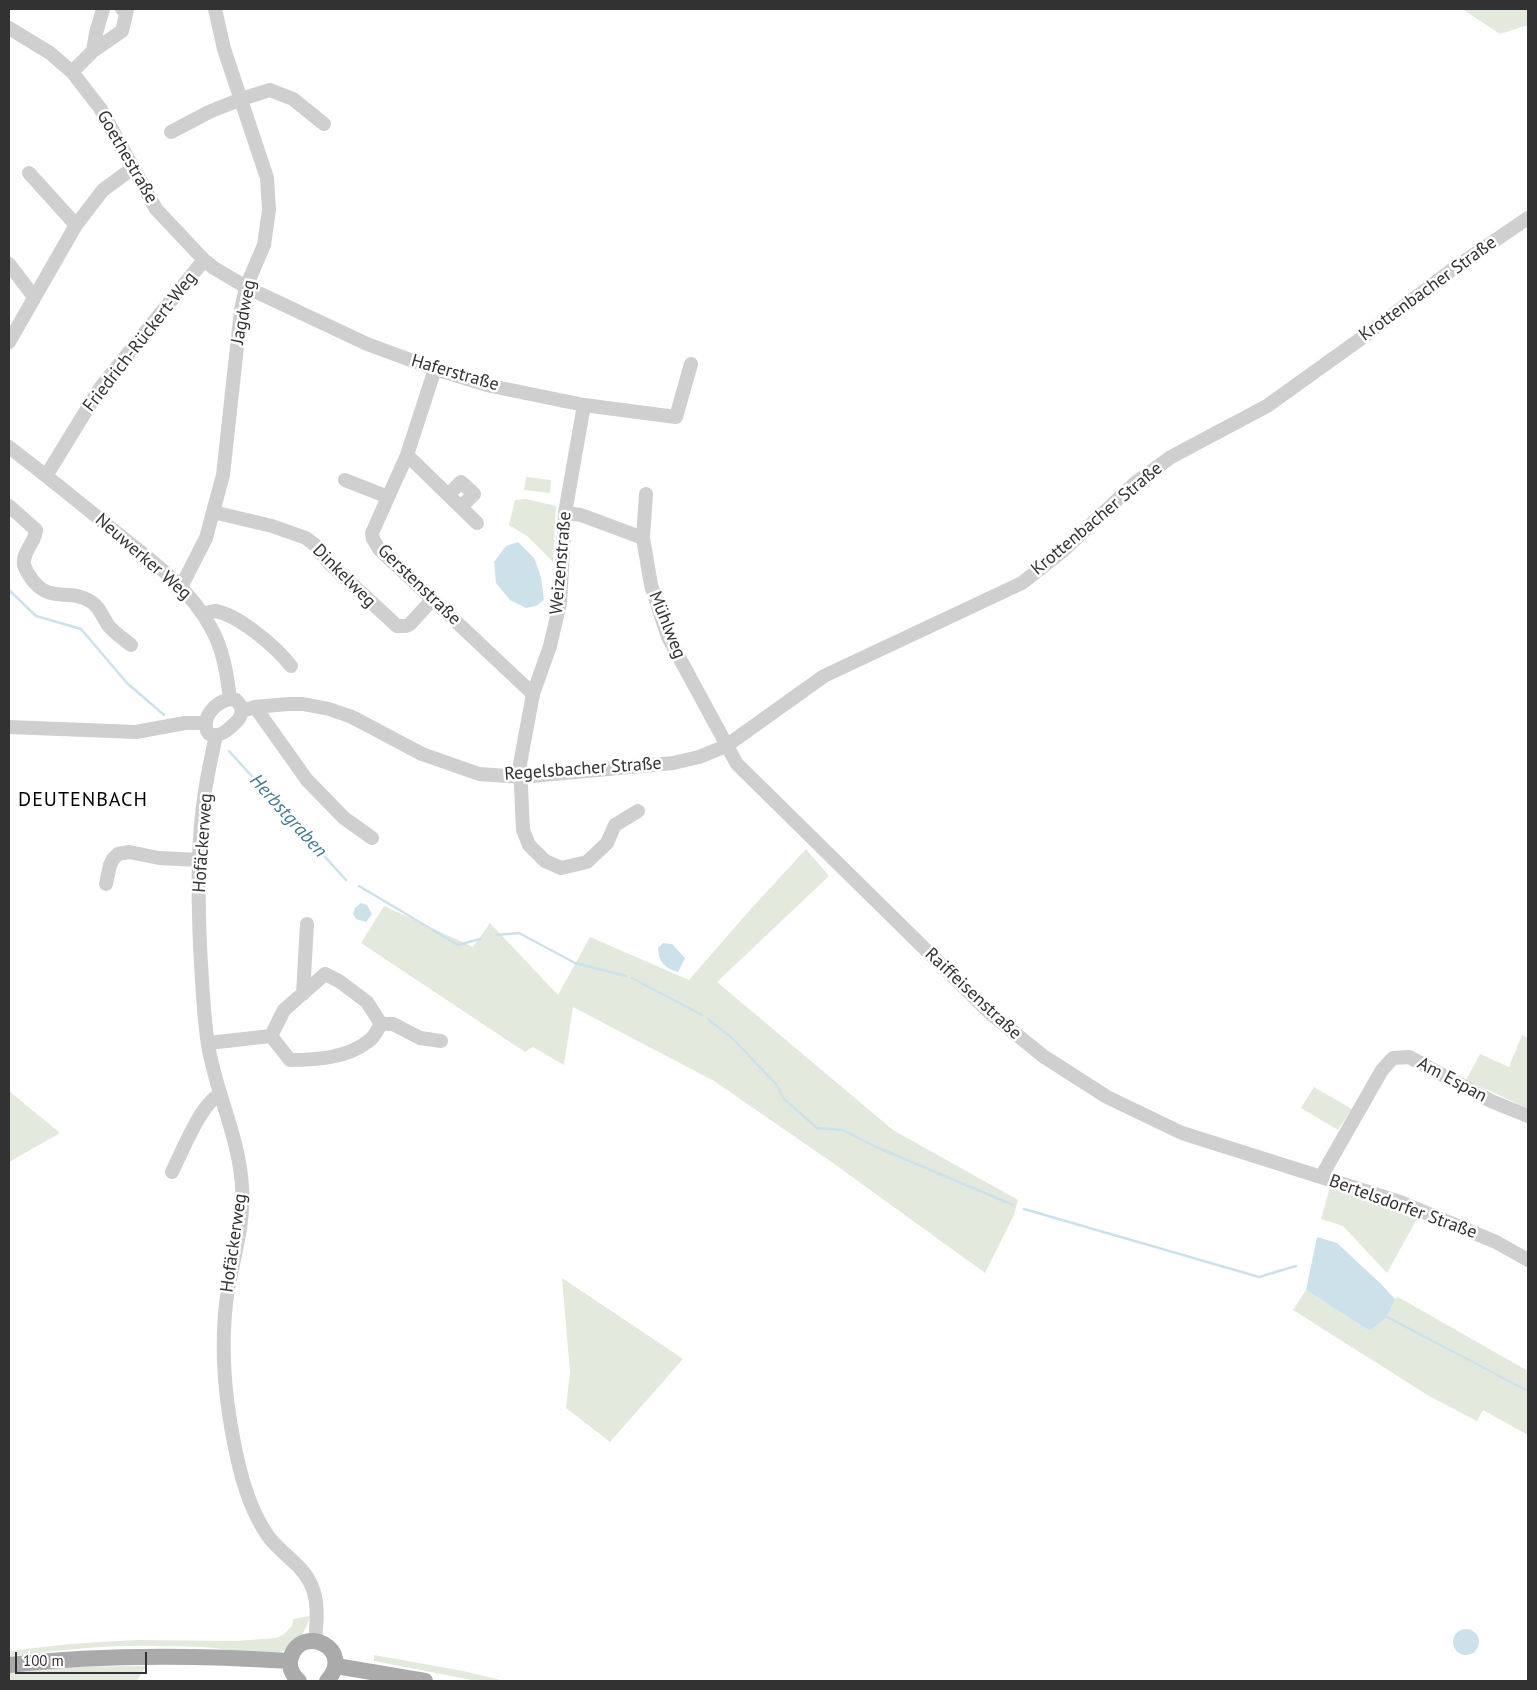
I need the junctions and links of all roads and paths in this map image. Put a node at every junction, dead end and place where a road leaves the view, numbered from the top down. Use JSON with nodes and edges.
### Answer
{"nodes":[{"id":1,"x":103,"y":9,"type":"edge"},
{"id":2,"x":122,"y":9,"type":"edge"},
{"id":3,"x":215,"y":9,"type":"edge"},
{"id":4,"x":9,"y":28,"type":"edge"},
{"id":5,"x":93,"y":51,"type":"junction"},
{"id":6,"x":72,"y":72,"type":"junction"},
{"id":7,"x":241,"y":99,"type":"junction"},
{"id":8,"x":324,"y":124,"type":"dead end"},
{"id":9,"x":171,"y":132,"type":"dead end"},
{"id":10,"x":133,"y":168,"type":"junction"},
{"id":11,"x":29,"y":173,"type":"dead end"},
{"id":12,"x":1528,"y":218,"type":"edge"},
{"id":13,"x":76,"y":225,"type":"junction"},
{"id":14,"x":204,"y":260,"type":"junction"},
{"id":15,"x":9,"y":264,"type":"edge"},
{"id":16,"x":246,"y":287,"type":"junction"},
{"id":17,"x":34,"y":297,"type":"junction"},
{"id":18,"x":9,"y":342,"type":"edge"},
{"id":19,"x":691,"y":364,"type":"dead end"},
{"id":20,"x":435,"y":369,"type":"junction"},
{"id":21,"x":584,"y":405,"type":"junction"},
{"id":22,"x":9,"y":447,"type":"edge"},
{"id":23,"x":407,"y":456,"type":"junction"},
{"id":24,"x":46,"y":476,"type":"junction"},
{"id":25,"x":345,"y":480,"type":"dead end"},
{"id":26,"x":646,"y":494,"type":"dead end"},
{"id":27,"x":388,"y":497,"type":"junction"},
{"id":28,"x":9,"y":506,"type":"edge"},
{"id":29,"x":213,"y":512,"type":"junction"},
{"id":30,"x":565,"y":513,"type":"junction"},
{"id":31,"x":477,"y":523,"type":"dead end"},
{"id":32,"x":643,"y":538,"type":"junction"},
{"id":33,"x":181,"y":587,"type":"junction"},
{"id":34,"x":432,"y":600,"type":"junction"},
{"id":35,"x":203,"y":614,"type":"junction"},
{"id":36,"x":131,"y":645,"type":"dead end"},
{"id":37,"x":291,"y":666,"type":"dead end"},
{"id":38,"x":533,"y":694,"type":"junction"},
{"id":39,"x":230,"y":699,"type":"junction"},
{"id":40,"x":249,"y":709,"type":"junction"},
{"id":41,"x":205,"y":723,"type":"junction"},
{"id":42,"x":9,"y":727,"type":"edge"},
{"id":43,"x":216,"y":735,"type":"junction"},
{"id":44,"x":726,"y":746,"type":"junction"},
{"id":45,"x":522,"y":777,"type":"junction"},
{"id":46,"x":638,"y":811,"type":"dead end"},
{"id":47,"x":372,"y":838,"type":"dead end"},
{"id":48,"x":199,"y":860,"type":"junction"},
{"id":49,"x":106,"y":884,"type":"dead end"},
{"id":50,"x":308,"y":924,"type":"dead end"},
{"id":51,"x":303,"y":994,"type":"junction"},
{"id":52,"x":381,"y":1024,"type":"junction"},
{"id":53,"x":271,"y":1036,"type":"junction"},
{"id":54,"x":441,"y":1040,"type":"dead end"},
{"id":55,"x":208,"y":1043,"type":"junction"},
{"id":56,"x":220,"y":1095,"type":"junction"},
{"id":57,"x":1528,"y":1116,"type":"edge"},
{"id":58,"x":1275,"y":1163,"type":"joint"},
{"id":59,"x":172,"y":1172,"type":"dead end"},
{"id":60,"x":1321,"y":1177,"type":"junction"},
{"id":61,"x":1528,"y":1260,"type":"edge"},
{"id":62,"x":316,"y":1640,"type":"junction"},
{"id":63,"x":290,"y":1661,"type":"junction"},
{"id":64,"x":9,"y":1665,"type":"edge"},
{"id":65,"x":336,"y":1666,"type":"junction"},
{"id":66,"x":299,"y":1681,"type":"edge"},
{"id":67,"x":327,"y":1681,"type":"edge"},
{"id":68,"x":425,"y":1681,"type":"edge"}],
"edges":[{"from":1,"to":5,"type":"street"},
{"from":2,"to":5,"type":"street"},
{"from":3,"to":7,"type":"street","name":"Jagdweg"},
{"from":4,"to":6,"type":"street","name":"Goethestraße"},
{"from":5,"to":6,"type":"street"},
{"from":6,"to":10,"type":"street","name":"Goethestraße"},
{"from":7,"to":8,"type":"street"},
{"from":7,"to":9,"type":"street"},
{"from":7,"to":16,"type":"street","name":"Jagdweg"},
{"from":10,"to":13,"type":"street"},
{"from":10,"to":14,"type":"street","name":"Goethestraße"},
{"from":11,"to":13,"type":"street"},
{"from":12,"to":44,"type":"street","name":"Krottenbacher Straße"},
{"from":13,"to":17,"type":"street"},
{"from":14,"to":16,"type":"street","name":"Goethestraße"},
{"from":14,"to":24,"type":"street","name":"Friedrich-Rückert-Weg"},
{"from":15,"to":17,"type":"street"},
{"from":16,"to":20,"type":"street","name":"Haferstraße"},
{"from":16,"to":29,"type":"street","name":"Jagdweg"},
{"from":17,"to":18,"type":"street"},
{"from":19,"to":21,"type":"street","name":"Haferstraße"},
{"from":20,"to":21,"type":"street","name":"Haferstraße"},
{"from":20,"to":23,"type":"street","name":"Gerstenstraße"},
{"from":21,"to":30,"type":"street","name":"Weizenstraße"},
{"from":22,"to":24,"type":"street","name":"Neuwerker Weg"},
{"from":23,"to":27,"type":"street","name":"Gerstenstraße"},
{"from":23,"to":31,"type":"street"},
{"from":24,"to":33,"type":"street","name":"Neuwerker Weg"},
{"from":25,"to":27,"type":"street"},
{"from":26,"to":32,"type":"street","name":"Mühlweg"},
{"from":27,"to":34,"type":"street","name":"Gerstenstraße"},
{"from":28,"to":36,"type":"street"},
{"from":29,"to":33,"type":"street","name":"Jagdweg"},
{"from":29,"to":34,"type":"street","name":"Dinkelweg"},
{"from":30,"to":32,"type":"street"},
{"from":30,"to":38,"type":"street","name":"Weizenstraße"},
{"from":32,"to":44,"type":"street","name":"Mühlweg"},
{"from":33,"to":35,"type":"street","name":"Neuwerker Weg"},
{"from":34,"to":38,"type":"street","name":"Gerstenstraße"},
{"from":35,"to":37,"type":"street"},
{"from":35,"to":39,"type":"street","name":"Neuwerker Weg"},
{"from":38,"to":45,"type":"street","name":"Weizenstraße"},
{"from":39,"to":40,"type":"street"},
{"from":39,"to":41,"type":"street"},
{"from":40,"to":43,"type":"street"},
{"from":40,"to":45,"type":"street","name":"Regelsbacher Straße"},
{"from":40,"to":47,"type":"street"},
{"from":41,"to":42,"type":"street"},
{"from":41,"to":43,"type":"street"},
{"from":43,"to":48,"type":"street","name":"Hofäckerweg"},
{"from":44,"to":45,"type":"street","name":"Regelsbacher Straße"},
{"from":44,"to":58,"type":"street","name":"Raiffeisenstraße"},
{"from":45,"to":46,"type":"street","name":"Weizenstraße"},
{"from":48,"to":49,"type":"street"},
{"from":48,"to":55,"type":"street","name":"Hofäckerweg"},
{"from":50,"to":51,"type":"street"},
{"from":51,"to":52,"type":"street"},
{"from":51,"to":53,"type":"street"},
{"from":52,"to":53,"type":"street"},
{"from":52,"to":54,"type":"street"},
{"from":53,"to":55,"type":"street"},
{"from":55,"to":56,"type":"street","name":"Hofäckerweg"},
{"from":56,"to":59,"type":"street"},
{"from":56,"to":62,"type":"street","name":"Hofäckerweg"},
{"from":57,"to":60,"type":"street","name":"Am Espan"},
{"from":58,"to":60,"type":"street","name":"Bertelsdorfer Straße"},
{"from":60,"to":61,"type":"street","name":"Bertelsdorfer Straße"},
{"from":62,"to":63,"type":"main road"},
{"from":62,"to":65,"type":"main road"},
{"from":63,"to":64,"type":"main road"},
{"from":63,"to":66,"type":"main road"},
{"from":65,"to":67,"type":"main road"},
{"from":65,"to":68,"type":"main road"}]}
